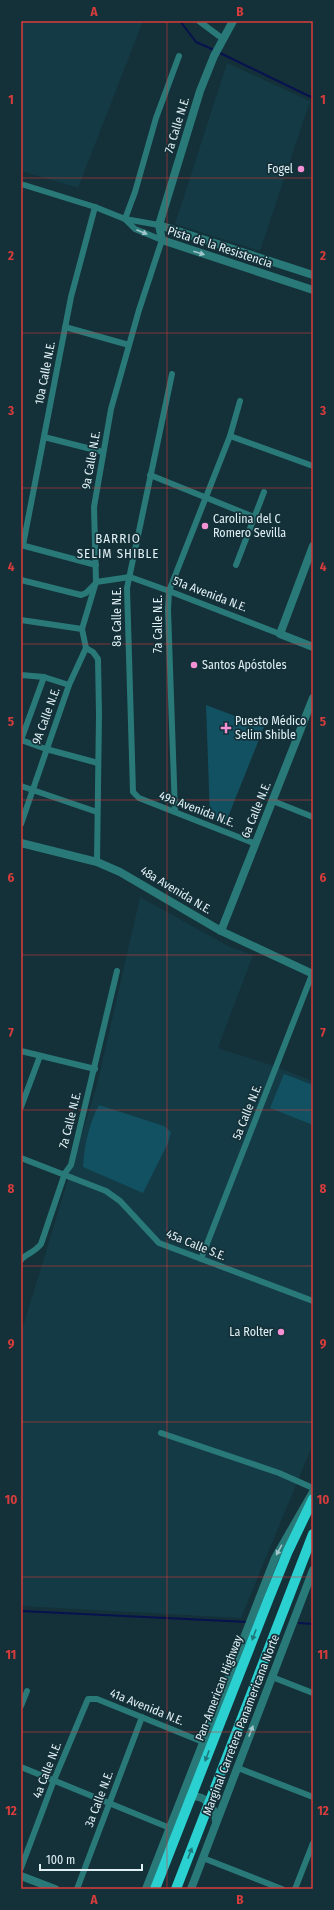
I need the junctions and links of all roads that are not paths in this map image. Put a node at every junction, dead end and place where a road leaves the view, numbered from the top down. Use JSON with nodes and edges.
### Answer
{"nodes":[{"id":1,"x":198,"y":21,"type":"edge"},
{"id":2,"x":233,"y":21,"type":"edge"},
{"id":3,"x":221,"y":43,"type":"junction"},
{"id":4,"x":179,"y":56,"type":"dead end"},
{"id":5,"x":21,"y":184,"type":"edge"},
{"id":6,"x":95,"y":207,"type":"junction"},
{"id":7,"x":125,"y":218,"type":"junction"},
{"id":8,"x":159,"y":225,"type":"junction"},
{"id":9,"x":162,"y":240,"type":"junction"},
{"id":10,"x":313,"y":275,"type":"edge"},
{"id":11,"x":313,"y":290,"type":"edge"},
{"id":12,"x":65,"y":327,"type":"junction"},
{"id":13,"x":129,"y":345,"type":"junction"},
{"id":14,"x":172,"y":374,"type":"dead end"},
{"id":15,"x":240,"y":401,"type":"dead end"},
{"id":16,"x":230,"y":436,"type":"junction"},
{"id":17,"x":44,"y":437,"type":"junction"},
{"id":18,"x":103,"y":452,"type":"junction"},
{"id":19,"x":313,"y":466,"type":"edge"},
{"id":20,"x":150,"y":475,"type":"junction"},
{"id":21,"x":264,"y":492,"type":"dead end"},
{"id":22,"x":206,"y":498,"type":"junction"},
{"id":23,"x":254,"y":517,"type":"junction"},
{"id":24,"x":22,"y":545,"type":"edge"},
{"id":25,"x":313,"y":546,"type":"edge"},
{"id":26,"x":96,"y":565,"type":"junction"},
{"id":27,"x":236,"y":565,"type":"dead end"},
{"id":28,"x":130,"y":577,"type":"junction"},
{"id":29,"x":21,"y":580,"type":"edge"},
{"id":30,"x":96,"y":582,"type":"junction"},
{"id":31,"x":169,"y":591,"type":"junction"},
{"id":32,"x":21,"y":620,"type":"edge"},
{"id":33,"x":82,"y":629,"type":"junction"},
{"id":34,"x":280,"y":634,"type":"junction"},
{"id":35,"x":313,"y":647,"type":"edge"},
{"id":36,"x":86,"y":648,"type":"junction"},
{"id":37,"x":21,"y":676,"type":"edge"},
{"id":38,"x":44,"y":677,"type":"junction"},
{"id":39,"x":69,"y":684,"type":"junction"},
{"id":40,"x":313,"y":698,"type":"edge"},
{"id":41,"x":21,"y":740,"type":"edge"},
{"id":42,"x":46,"y":749,"type":"junction"},
{"id":43,"x":98,"y":763,"type":"junction"},
{"id":44,"x":21,"y":786,"type":"edge"},
{"id":45,"x":33,"y":789,"type":"junction"},
{"id":46,"x":133,"y":792,"type":"joint"},
{"id":47,"x":273,"y":801,"type":"junction"},
{"id":48,"x":97,"y":812,"type":"junction"},
{"id":49,"x":175,"y":812,"type":"junction"},
{"id":50,"x":313,"y":817,"type":"edge"},
{"id":51,"x":21,"y":824,"type":"edge"},
{"id":52,"x":21,"y":843,"type":"edge"},
{"id":53,"x":256,"y":844,"type":"junction"},
{"id":54,"x":96,"y":862,"type":"junction"},
{"id":55,"x":221,"y":931,"type":"junction"},
{"id":56,"x":117,"y":971,"type":"dead end"},
{"id":57,"x":313,"y":973,"type":"edge"},
{"id":58,"x":21,"y":1051,"type":"edge"},
{"id":59,"x":40,"y":1056,"type":"junction"},
{"id":60,"x":95,"y":1069,"type":"junction"},
{"id":61,"x":21,"y":1107,"type":"edge"},
{"id":62,"x":21,"y":1158,"type":"edge"},
{"id":63,"x":65,"y":1173,"type":"junction"},
{"id":64,"x":22,"y":1258,"type":"edge"},
{"id":65,"x":201,"y":1259,"type":"junction"},
{"id":66,"x":313,"y":1301,"type":"edge"},
{"id":67,"x":161,"y":1433,"type":"dead end"},
{"id":68,"x":313,"y":1488,"type":"edge"},
{"id":69,"x":313,"y":1492,"type":"edge"},
{"id":70,"x":313,"y":1499,"type":"edge"},
{"id":71,"x":313,"y":1534,"type":"edge"},
{"id":72,"x":313,"y":1570,"type":"edge"},
{"id":73,"x":272,"y":1677,"type":"junction"},
{"id":74,"x":27,"y":1691,"type":"dead end"},
{"id":75,"x":313,"y":1693,"type":"edge"},
{"id":76,"x":85,"y":1703,"type":"joint"},
{"id":77,"x":21,"y":1706,"type":"edge"},
{"id":78,"x":142,"y":1717,"type":"junction"},
{"id":79,"x":203,"y":1742,"type":"junction"},
{"id":80,"x":21,"y":1767,"type":"edge"},
{"id":81,"x":238,"y":1768,"type":"junction"},
{"id":82,"x":54,"y":1780,"type":"junction"},
{"id":83,"x":313,"y":1797,"type":"edge"},
{"id":84,"x":110,"y":1803,"type":"junction"},
{"id":85,"x":179,"y":1803,"type":"junction"},
{"id":86,"x":216,"y":1822,"type":"junction"},
{"id":87,"x":170,"y":1828,"type":"junction"},
{"id":88,"x":313,"y":1843,"type":"edge"},
{"id":89,"x":203,"y":1858,"type":"junction"},
{"id":90,"x":21,"y":1868,"type":"edge"},
{"id":91,"x":21,"y":1876,"type":"edge"},
{"id":92,"x":55,"y":1889,"type":"edge"},
{"id":93,"x":77,"y":1889,"type":"edge"},
{"id":94,"x":146,"y":1889,"type":"edge"},
{"id":95,"x":155,"y":1889,"type":"edge"},
{"id":96,"x":176,"y":1889,"type":"edge"},
{"id":97,"x":191,"y":1889,"type":"edge"},
{"id":98,"x":282,"y":1889,"type":"edge"},
{"id":99,"x":295,"y":1889,"type":"edge"}],
"edges":[{"from":1,"to":3,"type":"street"},
{"from":2,"to":3,"type":"street","name":"7a Calle N.E."},
{"from":3,"to":8,"type":"street","name":"7a Calle N.E."},
{"from":4,"to":7,"type":"street"},
{"from":5,"to":6,"type":"street","name":"Pista de la Resistencia"},
{"from":6,"to":7,"type":"street","name":"Pista de la Resistencia"},
{"from":6,"to":12,"type":"street","name":"10a Calle N.E."},
{"from":7,"to":8,"type":"street","name":"Pista de la Resistencia"},
{"from":7,"to":9,"type":"street","name":"Pista de la Resistencia","one_way":true},
{"from":8,"to":9,"type":"street","name":"7a Calle N.E."},
{"from":8,"to":10,"type":"street","name":"Pista de la Resistencia"},
{"from":9,"to":11,"type":"street","name":"Pista de la Resistencia","one_way":true},
{"from":9,"to":13,"type":"street","name":"9a Calle N.E."},
{"from":12,"to":13,"type":"street"},
{"from":12,"to":17,"type":"street","name":"10a Calle N.E."},
{"from":13,"to":18,"type":"street","name":"9a Calle N.E."},
{"from":14,"to":20,"type":"street","name":"8a Calle N.E."},
{"from":15,"to":16,"type":"street","name":"7a Calle N.E."},
{"from":16,"to":19,"type":"street"},
{"from":16,"to":22,"type":"street","name":"7a Calle N.E."},
{"from":17,"to":18,"type":"street"},
{"from":17,"to":24,"type":"street","name":"10a Calle N.E."},
{"from":18,"to":26,"type":"street","name":"9a Calle N.E."},
{"from":20,"to":22,"type":"street"},
{"from":20,"to":28,"type":"street","name":"8a Calle N.E."},
{"from":21,"to":23,"type":"street"},
{"from":22,"to":23,"type":"street"},
{"from":22,"to":31,"type":"street","name":"7a Calle N.E."},
{"from":23,"to":27,"type":"street"},
{"from":24,"to":26,"type":"street"},
{"from":25,"to":34,"type":"street"},
{"from":26,"to":30,"type":"street","name":"9a Calle N.E."},
{"from":28,"to":30,"type":"street","name":"51a Avenida N.E."},
{"from":28,"to":31,"type":"street","name":"51a Avenida N.E."},
{"from":28,"to":46,"type":"street","name":"8a Calle N.E."},
{"from":29,"to":30,"type":"street"},
{"from":30,"to":33,"type":"street","name":"9a Calle N.E."},
{"from":31,"to":34,"type":"street","name":"51a Avenida N.E."},
{"from":31,"to":49,"type":"street","name":"7a Calle N.E."},
{"from":32,"to":33,"type":"street"},
{"from":33,"to":36,"type":"street","name":"9a Calle N.E."},
{"from":34,"to":35,"type":"street","name":"51a Avenida N.E."},
{"from":36,"to":39,"type":"street","name":"9a Calle N.E."},
{"from":36,"to":43,"type":"street"},
{"from":37,"to":38,"type":"street"},
{"from":38,"to":39,"type":"street"},
{"from":38,"to":41,"type":"street"},
{"from":39,"to":42,"type":"street","name":"9A Calle N.E."},
{"from":40,"to":47,"type":"street","name":"6a Calle N.E."},
{"from":41,"to":42,"type":"street"},
{"from":42,"to":43,"type":"street"},
{"from":42,"to":45,"type":"street","name":"9A Calle N.E."},
{"from":43,"to":48,"type":"street"},
{"from":44,"to":45,"type":"street"},
{"from":45,"to":48,"type":"street"},
{"from":45,"to":51,"type":"street","name":"9A Calle N.E."},
{"from":46,"to":49,"type":"street","name":"49a Avenida N.E."},
{"from":47,"to":50,"type":"street"},
{"from":47,"to":53,"type":"street","name":"6a Calle N.E."},
{"from":48,"to":54,"type":"street"},
{"from":49,"to":53,"type":"street","name":"49a Avenida N.E."},
{"from":52,"to":54,"type":"street","name":"48a Avenida N.E."},
{"from":53,"to":55,"type":"street","name":"6a Calle N.E."},
{"from":54,"to":55,"type":"street","name":"48a Avenida N.E."},
{"from":55,"to":57,"type":"street","name":"48a Avenida N.E."},
{"from":56,"to":60,"type":"street","name":"7a Calle N.E."},
{"from":57,"to":65,"type":"street","name":"5a Calle N.E."},
{"from":58,"to":59,"type":"street"},
{"from":59,"to":60,"type":"street"},
{"from":59,"to":61,"type":"street"},
{"from":60,"to":63,"type":"street","name":"7a Calle N.E."},
{"from":62,"to":63,"type":"street","name":"45a Calle S.E."},
{"from":63,"to":64,"type":"street","name":"7a Calle N.E."},
{"from":63,"to":65,"type":"street","name":"45a Calle S.E."},
{"from":65,"to":66,"type":"street","name":"45a Calle S.E."},
{"from":67,"to":68,"type":"street"},
{"from":69,"to":79,"type":"street","one_way":true},
{"from":70,"to":95,"type":"highway","name":"Pan-American Highway","one_way":true},
{"from":96,"to":71,"type":"highway","one_way":true},
{"from":72,"to":73,"type":"street","name":"Marginal Carretera Panamericana Norte"},
{"from":73,"to":75,"type":"street"},
{"from":81,"to":73,"type":"street","name":"Marginal Carretera Panamericana Norte","one_way":true},
{"from":74,"to":77,"type":"street"},
{"from":76,"to":78,"type":"street","name":"41a Avenida N.E."},
{"from":76,"to":82,"type":"street","name":"4a Calle N.E."},
{"from":78,"to":79,"type":"street","name":"41a Avenida N.E."},
{"from":78,"to":84,"type":"street","name":"3a Calle N.E."},
{"from":79,"to":85,"type":"street"},
{"from":80,"to":82,"type":"street"},
{"from":81,"to":83,"type":"street"},
{"from":81,"to":86,"type":"street","name":"Marginal Carretera Panamericana Norte"},
{"from":82,"to":84,"type":"street"},
{"from":82,"to":90,"type":"street","name":"4a Calle N.E."},
{"from":84,"to":87,"type":"street"},
{"from":84,"to":93,"type":"street","name":"3a Calle N.E."},
{"from":85,"to":86,"type":"street"},
{"from":85,"to":87,"type":"street"},
{"from":86,"to":89,"type":"street","name":"Marginal Carretera Panamericana Norte"},
{"from":87,"to":94,"type":"street"},
{"from":88,"to":99,"type":"street"},
{"from":89,"to":97,"type":"street","name":"Marginal Carretera Panamericana Norte"},
{"from":89,"to":98,"type":"street"},
{"from":91,"to":92,"type":"street"}]}
